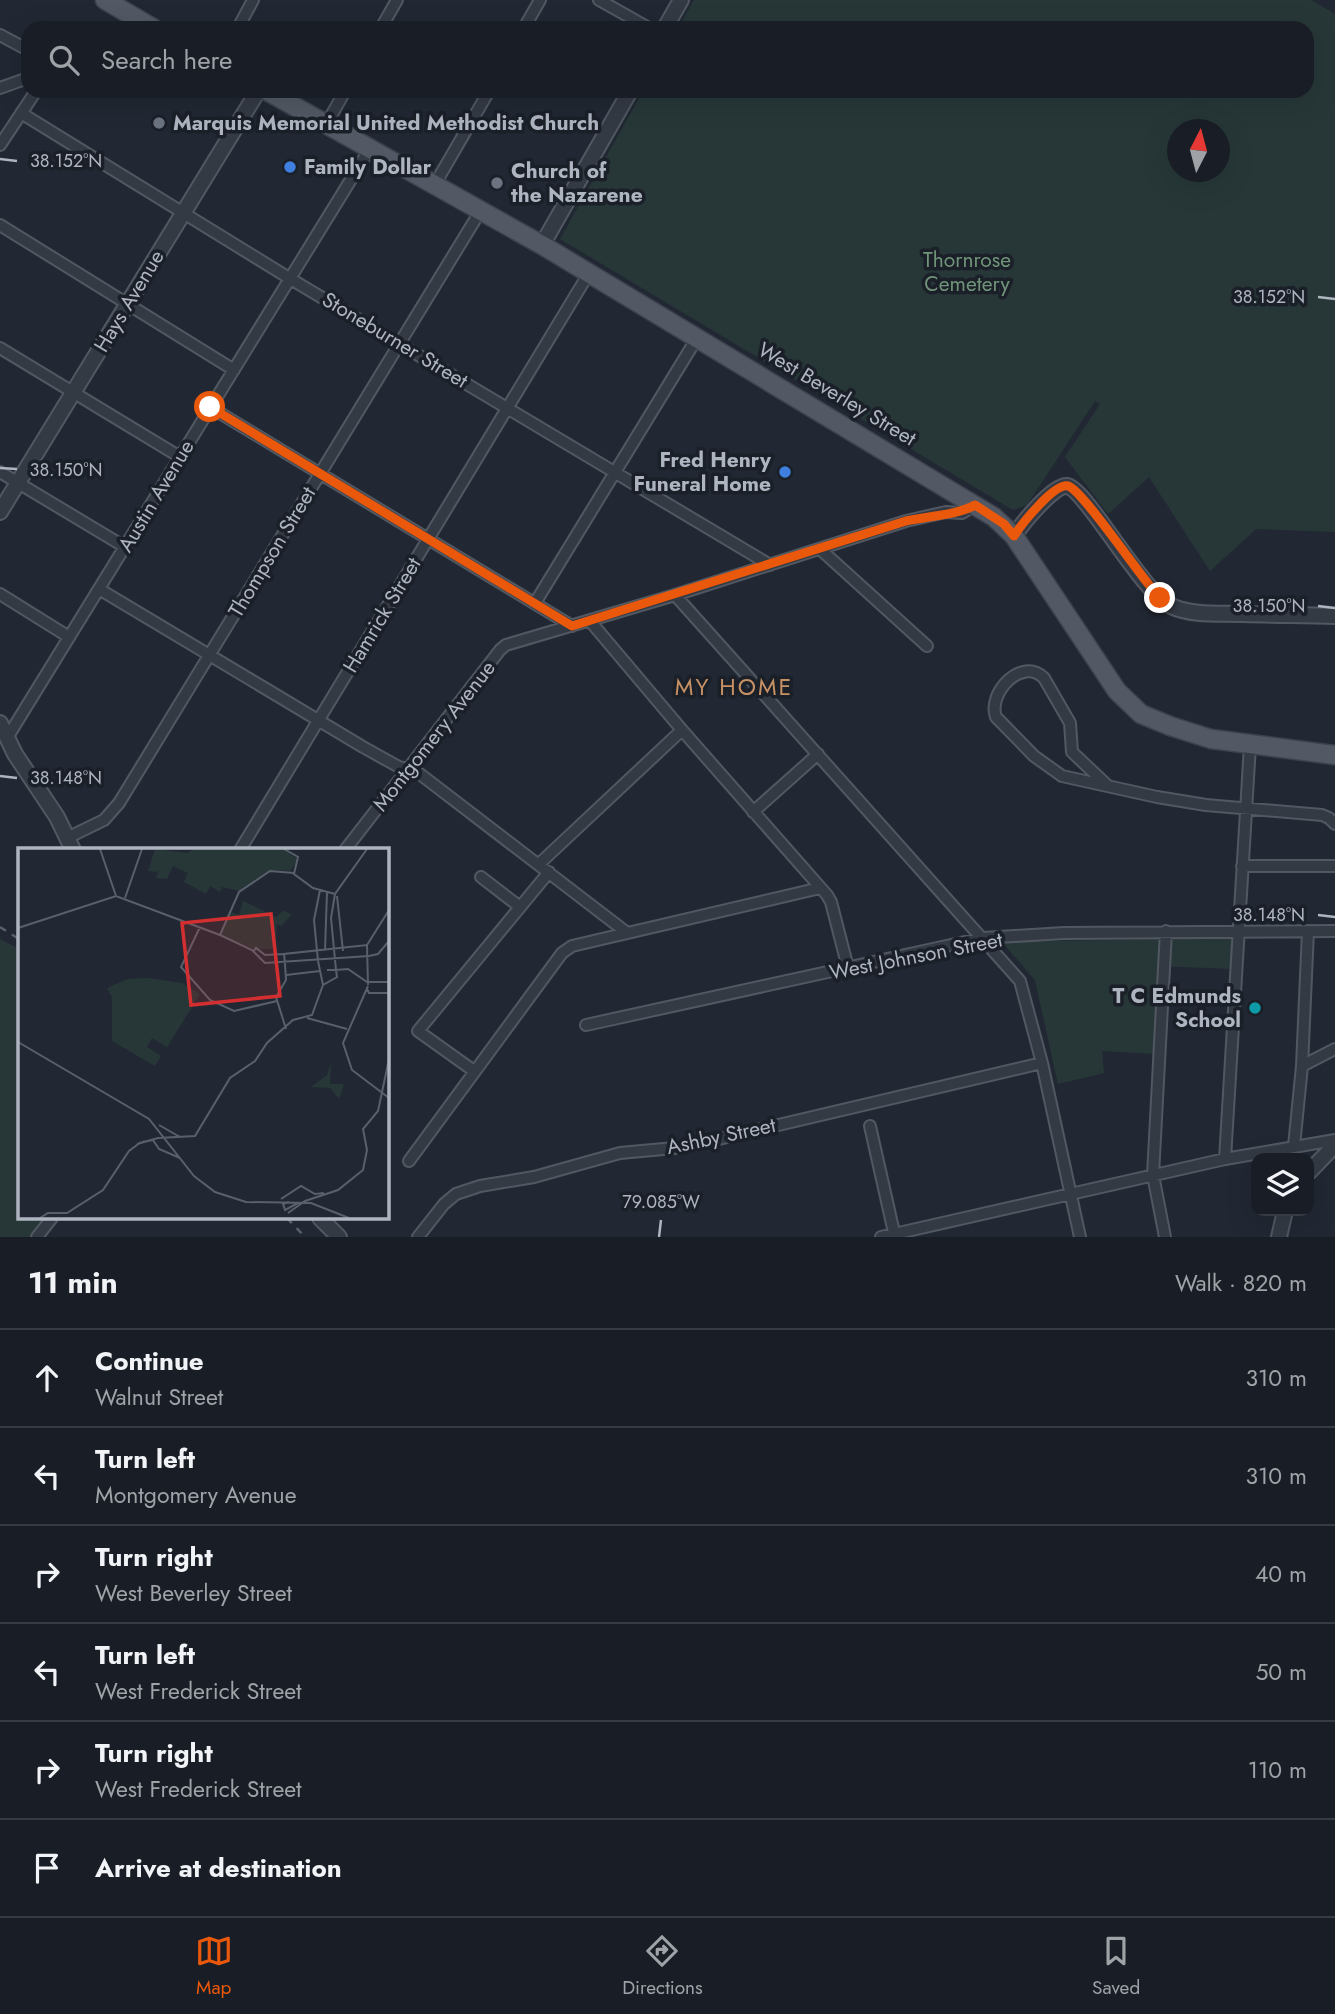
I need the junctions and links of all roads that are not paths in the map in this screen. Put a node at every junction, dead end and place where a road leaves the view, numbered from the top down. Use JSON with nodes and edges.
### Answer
{"nodes":[{"id":1,"x":105,"y":0,"type":"edge"},
{"id":2,"x":253,"y":0,"type":"edge"},
{"id":3,"x":397,"y":0,"type":"edge"},
{"id":4,"x":540,"y":0,"type":"edge"},
{"id":5,"x":598,"y":0,"type":"edge"},
{"id":6,"x":681,"y":0,"type":"edge"},
{"id":7,"x":140,"y":21,"type":"edge"},
{"id":8,"x":242,"y":21,"type":"edge"},
{"id":9,"x":385,"y":21,"type":"edge"},
{"id":10,"x":528,"y":21,"type":"edge"},
{"id":11,"x":636,"y":21,"type":"edge"},
{"id":12,"x":669,"y":21,"type":"edge"},
{"id":13,"x":0,"y":35,"type":"edge"},
{"id":14,"x":21,"y":46,"type":"edge"},
{"id":15,"x":21,"y":80,"type":"edge"},
{"id":16,"x":0,"y":88,"type":"edge"},
{"id":17,"x":31,"y":98,"type":"edge"},
{"id":18,"x":254,"y":98,"type":"edge"},
{"id":19,"x":280,"y":98,"type":"edge"},
{"id":20,"x":341,"y":98,"type":"edge"},
{"id":21,"x":485,"y":98,"type":"edge"},
{"id":22,"x":626,"y":98,"type":"edge"},
{"id":23,"x":21,"y":113,"type":"junction"},
{"id":24,"x":327,"y":123,"type":"junction"},
{"id":25,"x":0,"y":145,"type":"edge"},
{"id":26,"x":371,"y":147,"type":"junction"},
{"id":27,"x":435,"y":184,"type":"junction"},
{"id":28,"x":481,"y":210,"type":"junction"},
{"id":29,"x":183,"y":212,"type":"junction"},
{"id":30,"x":0,"y":225,"type":"edge"},
{"id":31,"x":542,"y":244,"type":"junction"},
{"id":32,"x":589,"y":273,"type":"junction"},
{"id":33,"x":289,"y":278,"type":"junction"},
{"id":34,"x":128,"y":303,"type":"junction"},
{"id":35,"x":697,"y":338,"type":"junction"},
{"id":36,"x":399,"y":343,"type":"junction"},
{"id":37,"x":0,"y":348,"type":"edge"},
{"id":38,"x":234,"y":370,"type":"junction"},
{"id":39,"x":73,"y":393,"type":"junction"},
{"id":40,"x":210,"y":407,"type":"junction"},
{"id":41,"x":508,"y":408,"type":"junction"},
{"id":42,"x":180,"y":457,"type":"junction"},
{"id":43,"x":616,"y":471,"type":"junction"},
{"id":44,"x":0,"y":472,"type":"edge"},
{"id":45,"x":320,"y":473,"type":"junction"},
{"id":46,"x":18,"y":483,"type":"junction"},
{"id":47,"x":975,"y":505,"type":"junction"},
{"id":48,"x":0,"y":512,"type":"edge"},
{"id":49,"x":1014,"y":536,"type":"junction"},
{"id":50,"x":428,"y":539,"type":"junction"},
{"id":51,"x":125,"y":547,"type":"junction"},
{"id":52,"x":820,"y":549,"type":"junction"},
{"id":53,"x":770,"y":565,"type":"junction"},
{"id":54,"x":99,"y":589,"type":"junction"},
{"id":55,"x":0,"y":594,"type":"edge"},
{"id":56,"x":675,"y":595,"type":"junction"},
{"id":57,"x":536,"y":603,"type":"junction"},
{"id":58,"x":1335,"y":616,"type":"edge"},
{"id":59,"x":590,"y":621,"type":"junction"},
{"id":60,"x":572,"y":626,"type":"junction"},
{"id":61,"x":69,"y":637,"type":"junction"},
{"id":62,"x":927,"y":646,"type":"dead end"},
{"id":63,"x":209,"y":656,"type":"junction"},
{"id":64,"x":318,"y":720,"type":"junction"},
{"id":65,"x":0,"y":723,"type":"edge"},
{"id":66,"x":682,"y":730,"type":"junction"},
{"id":67,"x":7,"y":738,"type":"junction"},
{"id":68,"x":1250,"y":745,"type":"junction"},
{"id":69,"x":818,"y":754,"type":"junction"},
{"id":70,"x":1335,"y":755,"type":"edge"},
{"id":71,"x":408,"y":769,"type":"junction"},
{"id":72,"x":1108,"y":786,"type":"junction"},
{"id":73,"x":1244,"y":808,"type":"junction"},
{"id":74,"x":753,"y":812,"type":"junction"},
{"id":75,"x":1335,"y":824,"type":"edge"},
{"id":76,"x":70,"y":844,"type":"edge"},
{"id":77,"x":241,"y":848,"type":"edge"},
{"id":78,"x":347,"y":848,"type":"edge"},
{"id":79,"x":539,"y":864,"type":"junction"},
{"id":80,"x":1242,"y":866,"type":"junction"},
{"id":81,"x":1335,"y":866,"type":"edge"},
{"id":82,"x":549,"y":872,"type":"junction"},
{"id":83,"x":481,"y":877,"type":"dead end"},
{"id":84,"x":820,"y":888,"type":"junction"},
{"id":85,"x":520,"y":907,"type":"junction"},
{"id":86,"x":1308,"y":931,"type":"junction"},
{"id":87,"x":1335,"y":931,"type":"edge"},
{"id":88,"x":626,"y":932,"type":"junction"},
{"id":89,"x":1166,"y":932,"type":"junction"},
{"id":90,"x":1238,"y":932,"type":"junction"},
{"id":91,"x":983,"y":938,"type":"junction"},
{"id":92,"x":848,"y":968,"type":"junction"},
{"id":93,"x":586,"y":1025,"type":"dead end"},
{"id":94,"x":1335,"y":1049,"type":"edge"},
{"id":95,"x":1042,"y":1063,"type":"junction"},
{"id":96,"x":1303,"y":1066,"type":"junction"},
{"id":97,"x":474,"y":1071,"type":"junction"},
{"id":98,"x":870,"y":1126,"type":"dead end"},
{"id":99,"x":1335,"y":1142,"type":"edge"},
{"id":100,"x":1294,"y":1146,"type":"junction"},
{"id":101,"x":1225,"y":1159,"type":"junction"},
{"id":102,"x":409,"y":1161,"type":"dead end"},
{"id":103,"x":1314,"y":1166,"type":"edge"},
{"id":104,"x":1153,"y":1175,"type":"junction"},
{"id":105,"x":1071,"y":1194,"type":"junction"},
{"id":106,"x":1284,"y":1216,"type":"edge"},
{"id":107,"x":50,"y":1220,"type":"edge"},
{"id":108,"x":322,"y":1220,"type":"edge"},
{"id":109,"x":895,"y":1236,"type":"edge"},
{"id":110,"x":37,"y":1237,"type":"edge"},
{"id":111,"x":339,"y":1237,"type":"edge"},
{"id":112,"x":418,"y":1237,"type":"edge"},
{"id":113,"x":881,"y":1237,"type":"edge"},
{"id":114,"x":1080,"y":1237,"type":"edge"},
{"id":115,"x":1165,"y":1237,"type":"edge"},
{"id":116,"x":1279,"y":1237,"type":"edge"}],
"edges":[{"from":1,"to":7,"type":"main road"},
{"from":2,"to":8,"type":"street"},
{"from":3,"to":9,"type":"street"},
{"from":4,"to":10,"type":"street"},
{"from":5,"to":11,"type":"street"},
{"from":6,"to":12,"type":"street"},
{"from":13,"to":14,"type":"street"},
{"from":15,"to":16,"type":"street"},
{"from":17,"to":23,"type":"street"},
{"from":18,"to":29,"type":"street","name":"Hays Avenue"},
{"from":19,"to":24,"type":"main road","name":"West Beverley Street"},
{"from":20,"to":24,"type":"street"},
{"from":21,"to":27,"type":"street"},
{"from":22,"to":31,"type":"street"},
{"from":23,"to":25,"type":"street"},
{"from":23,"to":29,"type":"street","name":"Stoneburner Street"},
{"from":24,"to":26,"type":"main road","name":"West Beverley Street"},
{"from":26,"to":27,"type":"main road","name":"West Beverley Street"},
{"from":26,"to":33,"type":"street","name":"Austin Avenue"},
{"from":27,"to":28,"type":"main road","name":"West Beverley Street"},
{"from":28,"to":31,"type":"main road","name":"West Beverley Street"},
{"from":28,"to":36,"type":"street","name":"Thompson Street"},
{"from":29,"to":33,"type":"street","name":"Stoneburner Street"},
{"from":29,"to":34,"type":"street","name":"Hays Avenue"},
{"from":30,"to":34,"type":"street"},
{"from":31,"to":32,"type":"main road","name":"West Beverley Street"},
{"from":32,"to":35,"type":"main road","name":"West Beverley Street"},
{"from":32,"to":41,"type":"street","name":"Hamrick Street"},
{"from":33,"to":36,"type":"street","name":"Stoneburner Street"},
{"from":33,"to":38,"type":"street","name":"Austin Avenue"},
{"from":34,"to":38,"type":"street"},
{"from":34,"to":39,"type":"street","name":"Hays Avenue"},
{"from":35,"to":43,"type":"street"},
{"from":35,"to":47,"type":"main road","name":"West Beverley Street"},
{"from":36,"to":41,"type":"street","name":"Stoneburner Street"},
{"from":36,"to":45,"type":"street","name":"Thompson Street"},
{"from":37,"to":39,"type":"street"},
{"from":38,"to":40,"type":"street","name":"Austin Avenue"},
{"from":39,"to":42,"type":"street"},
{"from":39,"to":46,"type":"street","name":"Hays Avenue"},
{"from":40,"to":42,"type":"street","name":"Austin Avenue"},
{"from":40,"to":45,"type":"street"},
{"from":41,"to":43,"type":"street","name":"Stoneburner Street"},
{"from":41,"to":50,"type":"street","name":"Hamrick Street"},
{"from":42,"to":51,"type":"street","name":"Austin Avenue"},
{"from":43,"to":53,"type":"street","name":"Stoneburner Street"},
{"from":43,"to":57,"type":"street"},
{"from":44,"to":46,"type":"street"},
{"from":45,"to":50,"type":"street"},
{"from":45,"to":63,"type":"street","name":"Thompson Street"},
{"from":46,"to":48,"type":"street","name":"Hays Avenue"},
{"from":46,"to":51,"type":"street"},
{"from":47,"to":49,"type":"main road","name":"West Beverley Street"},
{"from":47,"to":52,"type":"street","name":"Montgomery Avenue"},
{"from":49,"to":58,"type":"street"},
{"from":49,"to":68,"type":"main road","name":"West Beverley Street"},
{"from":50,"to":57,"type":"street"},
{"from":50,"to":64,"type":"street","name":"Hamrick Street"},
{"from":51,"to":54,"type":"street","name":"Austin Avenue"},
{"from":52,"to":53,"type":"street","name":"Montgomery Avenue"},
{"from":52,"to":62,"type":"street"},
{"from":53,"to":56,"type":"street","name":"Montgomery Avenue"},
{"from":54,"to":61,"type":"street","name":"Austin Avenue"},
{"from":54,"to":63,"type":"street"},
{"from":55,"to":61,"type":"street"},
{"from":56,"to":59,"type":"street","name":"Montgomery Avenue"},
{"from":56,"to":69,"type":"street"},
{"from":57,"to":60,"type":"street"},
{"from":59,"to":60,"type":"street","name":"Montgomery Avenue"},
{"from":59,"to":66,"type":"street"},
{"from":60,"to":71,"type":"street","name":"Montgomery Avenue"},
{"from":61,"to":67,"type":"street","name":"Austin Avenue"},
{"from":63,"to":64,"type":"street"},
{"from":63,"to":76,"type":"street","name":"Thompson Street"},
{"from":64,"to":71,"type":"street"},
{"from":64,"to":77,"type":"street","name":"Hamrick Street"},
{"from":65,"to":67,"type":"street"},
{"from":66,"to":74,"type":"street"},
{"from":66,"to":79,"type":"street"},
{"from":67,"to":76,"type":"street"},
{"from":68,"to":70,"type":"main road","name":"West Beverley Street"},
{"from":68,"to":73,"type":"street"},
{"from":69,"to":74,"type":"street"},
{"from":69,"to":91,"type":"street"},
{"from":71,"to":78,"type":"street","name":"Montgomery Avenue"},
{"from":71,"to":79,"type":"street"},
{"from":72,"to":72,"type":"street"},
{"from":72,"to":73,"type":"street"},
{"from":73,"to":75,"type":"street"},
{"from":73,"to":80,"type":"street"},
{"from":74,"to":84,"type":"street"},
{"from":79,"to":82,"type":"street"},
{"from":80,"to":81,"type":"street"},
{"from":80,"to":90,"type":"street"},
{"from":82,"to":85,"type":"street"},
{"from":82,"to":88,"type":"street"},
{"from":83,"to":85,"type":"street"},
{"from":84,"to":88,"type":"street"},
{"from":84,"to":92,"type":"street"},
{"from":85,"to":97,"type":"street"},
{"from":86,"to":87,"type":"street","name":"West Johnson Street"},
{"from":86,"to":90,"type":"street","name":"West Johnson Street"},
{"from":86,"to":96,"type":"street"},
{"from":88,"to":97,"type":"street"},
{"from":89,"to":90,"type":"street","name":"West Johnson Street"},
{"from":89,"to":91,"type":"street","name":"West Johnson Street"},
{"from":89,"to":104,"type":"street"},
{"from":90,"to":101,"type":"street"},
{"from":91,"to":92,"type":"street","name":"West Johnson Street"},
{"from":91,"to":95,"type":"street"},
{"from":92,"to":93,"type":"street","name":"West Johnson Street"},
{"from":94,"to":96,"type":"street"},
{"from":95,"to":105,"type":"street"},
{"from":95,"to":112,"type":"street","name":"Ashby Street"},
{"from":96,"to":100,"type":"street"},
{"from":97,"to":102,"type":"street"},
{"from":98,"to":109,"type":"street"},
{"from":99,"to":100,"type":"street"},
{"from":99,"to":103,"type":"street"},
{"from":100,"to":101,"type":"street"},
{"from":101,"to":104,"type":"street"},
{"from":104,"to":105,"type":"street"},
{"from":104,"to":115,"type":"street"},
{"from":105,"to":109,"type":"street"},
{"from":105,"to":114,"type":"street"},
{"from":106,"to":116,"type":"street"},
{"from":107,"to":110,"type":"street"},
{"from":108,"to":111,"type":"street"},
{"from":109,"to":113,"type":"street"}]}
